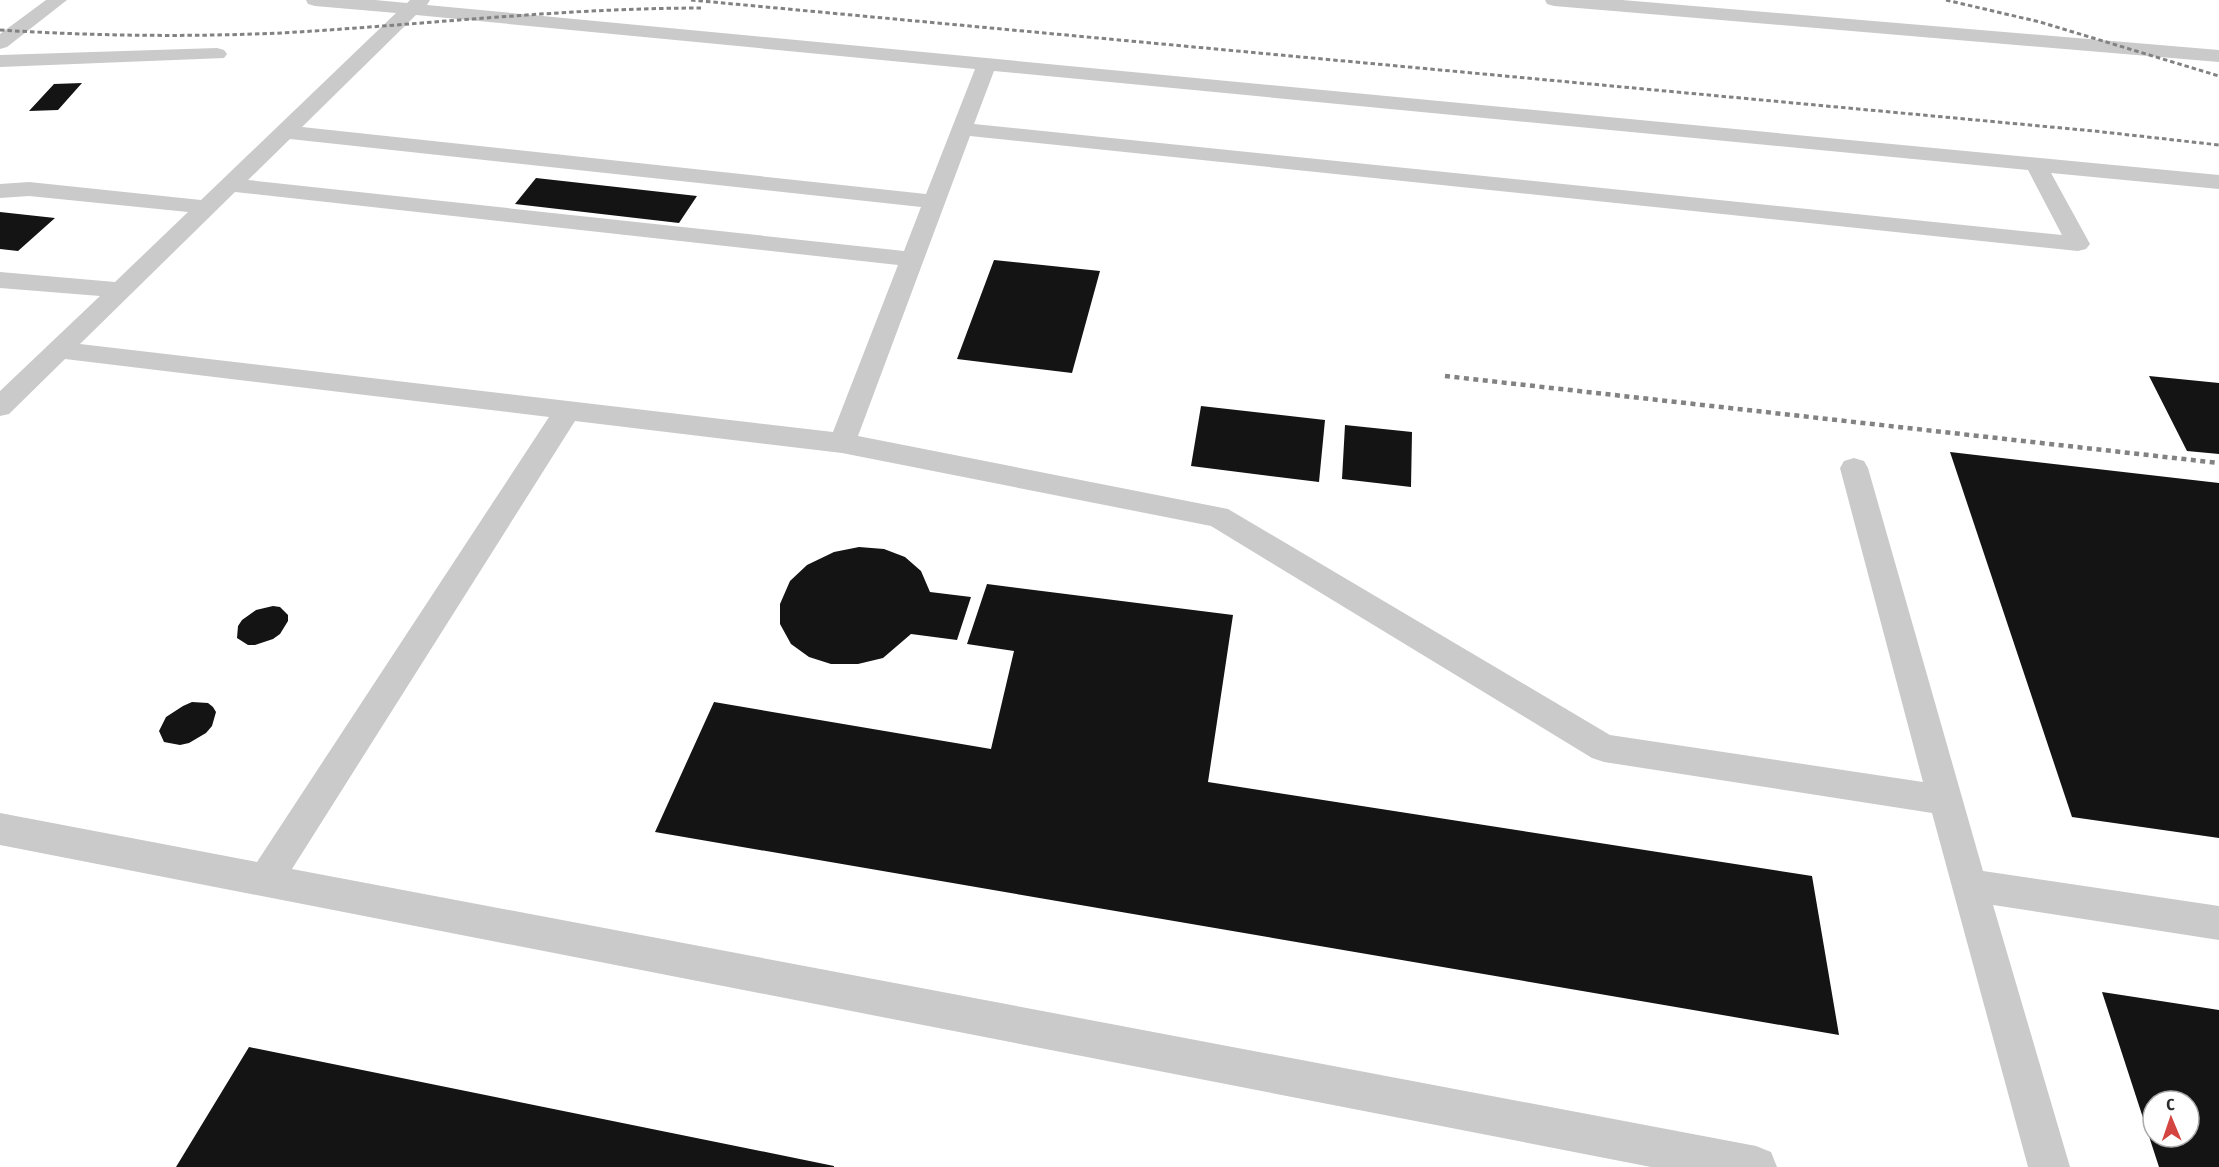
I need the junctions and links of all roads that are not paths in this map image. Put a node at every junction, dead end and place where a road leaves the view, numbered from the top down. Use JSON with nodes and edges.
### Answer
{"nodes":[{"id":1,"x":58,"y":0,"type":"edge"},
{"id":2,"x":315,"y":0,"type":"edge"},
{"id":3,"x":1554,"y":0,"type":"edge"},
{"id":4,"x":416,"y":5,"type":"edge"},
{"id":5,"x":0,"y":43,"type":"edge"},
{"id":6,"x":216,"y":54,"type":"dead end"},
{"id":7,"x":2219,"y":56,"type":"edge"},
{"id":8,"x":0,"y":61,"type":"edge"},
{"id":9,"x":986,"y":66,"type":"junction"},
{"id":10,"x":961,"y":129,"type":"junction"},
{"id":11,"x":284,"y":132,"type":"junction"},
{"id":12,"x":2036,"y":165,"type":"junction"},
{"id":13,"x":2219,"y":182,"type":"edge"},
{"id":14,"x":229,"y":185,"type":"junction"},
{"id":15,"x":0,"y":191,"type":"edge"},
{"id":16,"x":933,"y":202,"type":"junction"},
{"id":17,"x":207,"y":207,"type":"junction"},
{"id":18,"x":911,"y":259,"type":"junction"},
{"id":19,"x":0,"y":280,"type":"edge"},
{"id":20,"x":121,"y":290,"type":"junction"},
{"id":21,"x":59,"y":350,"type":"junction"},
{"id":22,"x":0,"y":407,"type":"edge"},
{"id":23,"x":567,"y":411,"type":"junction"},
{"id":24,"x":842,"y":443,"type":"junction"},
{"id":25,"x":1854,"y":468,"type":"dead end"},
{"id":26,"x":1945,"y":800,"type":"junction"},
{"id":27,"x":0,"y":829,"type":"edge"},
{"id":28,"x":266,"y":879,"type":"junction"},
{"id":29,"x":1969,"y":885,"type":"junction"},
{"id":30,"x":2219,"y":924,"type":"edge"},
{"id":31,"x":1756,"y":1167,"type":"edge"},
{"id":32,"x":2049,"y":1167,"type":"edge"}],
"edges":[{"from":1,"to":5,"type":"lane"},
{"from":2,"to":4,"type":"lane"},
{"from":3,"to":7,"type":"lane"},
{"from":4,"to":9,"type":"lane"},
{"from":4,"to":11,"type":"lane"},
{"from":6,"to":8,"type":"lane"},
{"from":9,"to":10,"type":"lane"},
{"from":9,"to":12,"type":"lane"},
{"from":10,"to":12,"type":"lane"},
{"from":10,"to":16,"type":"lane"},
{"from":11,"to":14,"type":"lane"},
{"from":11,"to":16,"type":"lane"},
{"from":12,"to":13,"type":"lane"},
{"from":14,"to":17,"type":"lane"},
{"from":14,"to":18,"type":"lane"},
{"from":15,"to":17,"type":"lane"},
{"from":16,"to":18,"type":"lane"},
{"from":17,"to":20,"type":"lane"},
{"from":18,"to":24,"type":"lane"},
{"from":19,"to":20,"type":"lane"},
{"from":20,"to":21,"type":"lane"},
{"from":21,"to":22,"type":"lane"},
{"from":21,"to":23,"type":"lane"},
{"from":23,"to":24,"type":"lane"},
{"from":23,"to":28,"type":"lane"},
{"from":24,"to":26,"type":"lane"},
{"from":25,"to":26,"type":"lane"},
{"from":26,"to":29,"type":"lane"},
{"from":27,"to":28,"type":"lane"},
{"from":28,"to":31,"type":"lane"},
{"from":29,"to":30,"type":"lane"},
{"from":29,"to":32,"type":"lane"}]}
